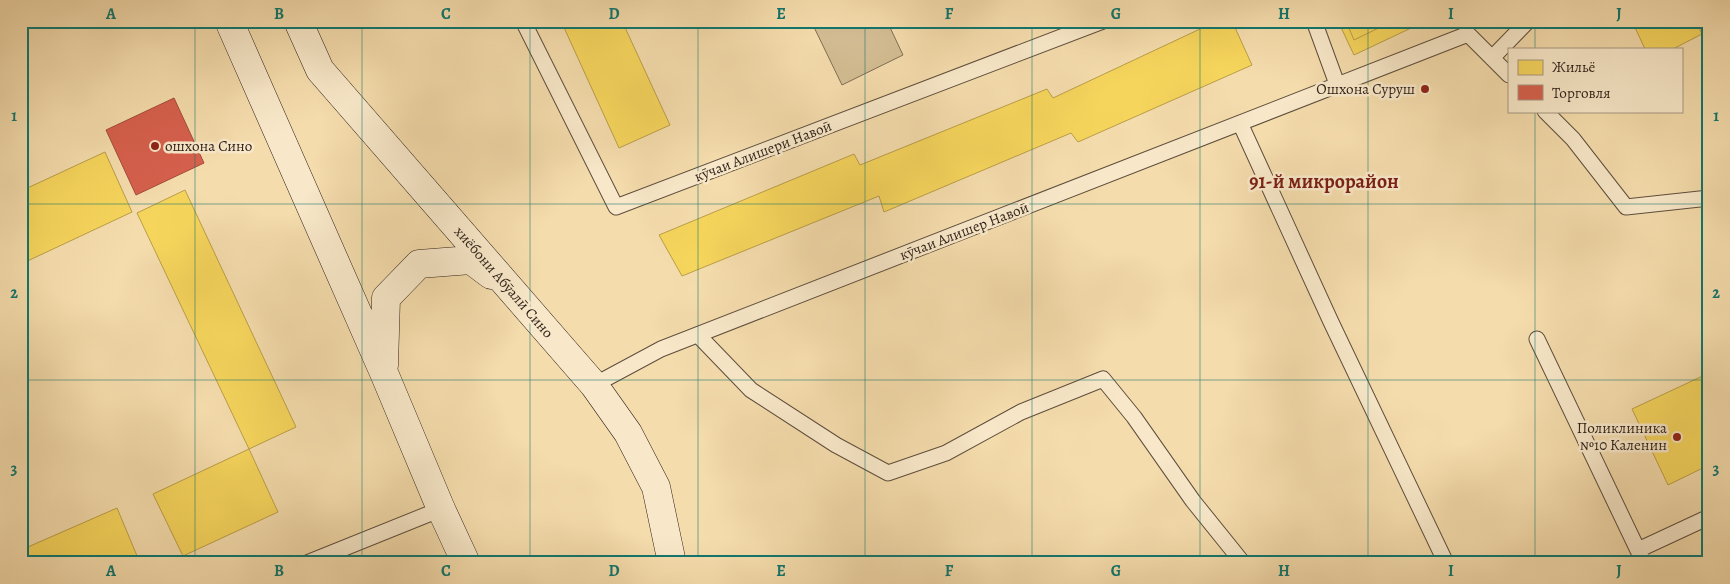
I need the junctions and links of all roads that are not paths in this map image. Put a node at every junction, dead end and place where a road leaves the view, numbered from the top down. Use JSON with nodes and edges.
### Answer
{"nodes":[{"id":1,"x":229,"y":21,"type":"edge"},
{"id":2,"x":298,"y":21,"type":"edge"},
{"id":3,"x":523,"y":21,"type":"edge"},
{"id":4,"x":1103,"y":21,"type":"edge"},
{"id":5,"x":1314,"y":21,"type":"edge"},
{"id":6,"x":1528,"y":21,"type":"edge"},
{"id":7,"x":1492,"y":58,"type":"junction"},
{"id":8,"x":1508,"y":74,"type":"edge"},
{"id":9,"x":1337,"y":84,"type":"junction"},
{"id":10,"x":1547,"y":112,"type":"edge"},
{"id":11,"x":1240,"y":124,"type":"junction"},
{"id":12,"x":1709,"y":198,"type":"edge"},
{"id":13,"x":512,"y":292,"type":"junction"},
{"id":14,"x":698,"y":335,"type":"junction"},
{"id":15,"x":1536,"y":339,"type":"dead end"},
{"id":16,"x":384,"y":373,"type":"junction"},
{"id":17,"x":594,"y":385,"type":"junction"},
{"id":18,"x":441,"y":509,"type":"junction"},
{"id":19,"x":1709,"y":516,"type":"edge"},
{"id":20,"x":1641,"y":557,"type":"edge"},
{"id":21,"x":307,"y":563,"type":"edge"},
{"id":22,"x":466,"y":563,"type":"edge"},
{"id":23,"x":672,"y":563,"type":"edge"},
{"id":24,"x":1243,"y":563,"type":"edge"},
{"id":25,"x":1446,"y":563,"type":"edge"}],
"edges":[{"from":1,"to":16,"type":"main road"},
{"from":2,"to":13,"type":"main road","name":"хиёбони Абӯалӣ Сино"},
{"from":3,"to":4,"type":"lane","name":"кӯчаи Алишери Навоӣ"},
{"from":5,"to":9,"type":"lane"},
{"from":6,"to":7,"type":"lane"},
{"from":7,"to":8,"type":"lane","name":"кӯчаи Алишер Навоӣ"},
{"from":7,"to":9,"type":"lane","name":"кӯчаи Алишер Навоӣ"},
{"from":9,"to":11,"type":"lane","name":"кӯчаи Алишер Навоӣ"},
{"from":10,"to":12,"type":"lane"},
{"from":11,"to":14,"type":"lane","name":"кӯчаи Алишер Навоӣ"},
{"from":11,"to":25,"type":"lane"},
{"from":13,"to":16,"type":"main road"},
{"from":13,"to":17,"type":"main road","name":"хиёбони Абӯалӣ Сино"},
{"from":14,"to":17,"type":"lane","name":"кӯчаи Алишер Навоӣ"},
{"from":14,"to":24,"type":"lane"},
{"from":15,"to":20,"type":"lane"},
{"from":16,"to":18,"type":"main road"},
{"from":17,"to":23,"type":"main road","name":"хиёбони Абӯалӣ Сино"},
{"from":18,"to":21,"type":"lane"},
{"from":18,"to":22,"type":"main road"},
{"from":19,"to":20,"type":"lane"}]}
